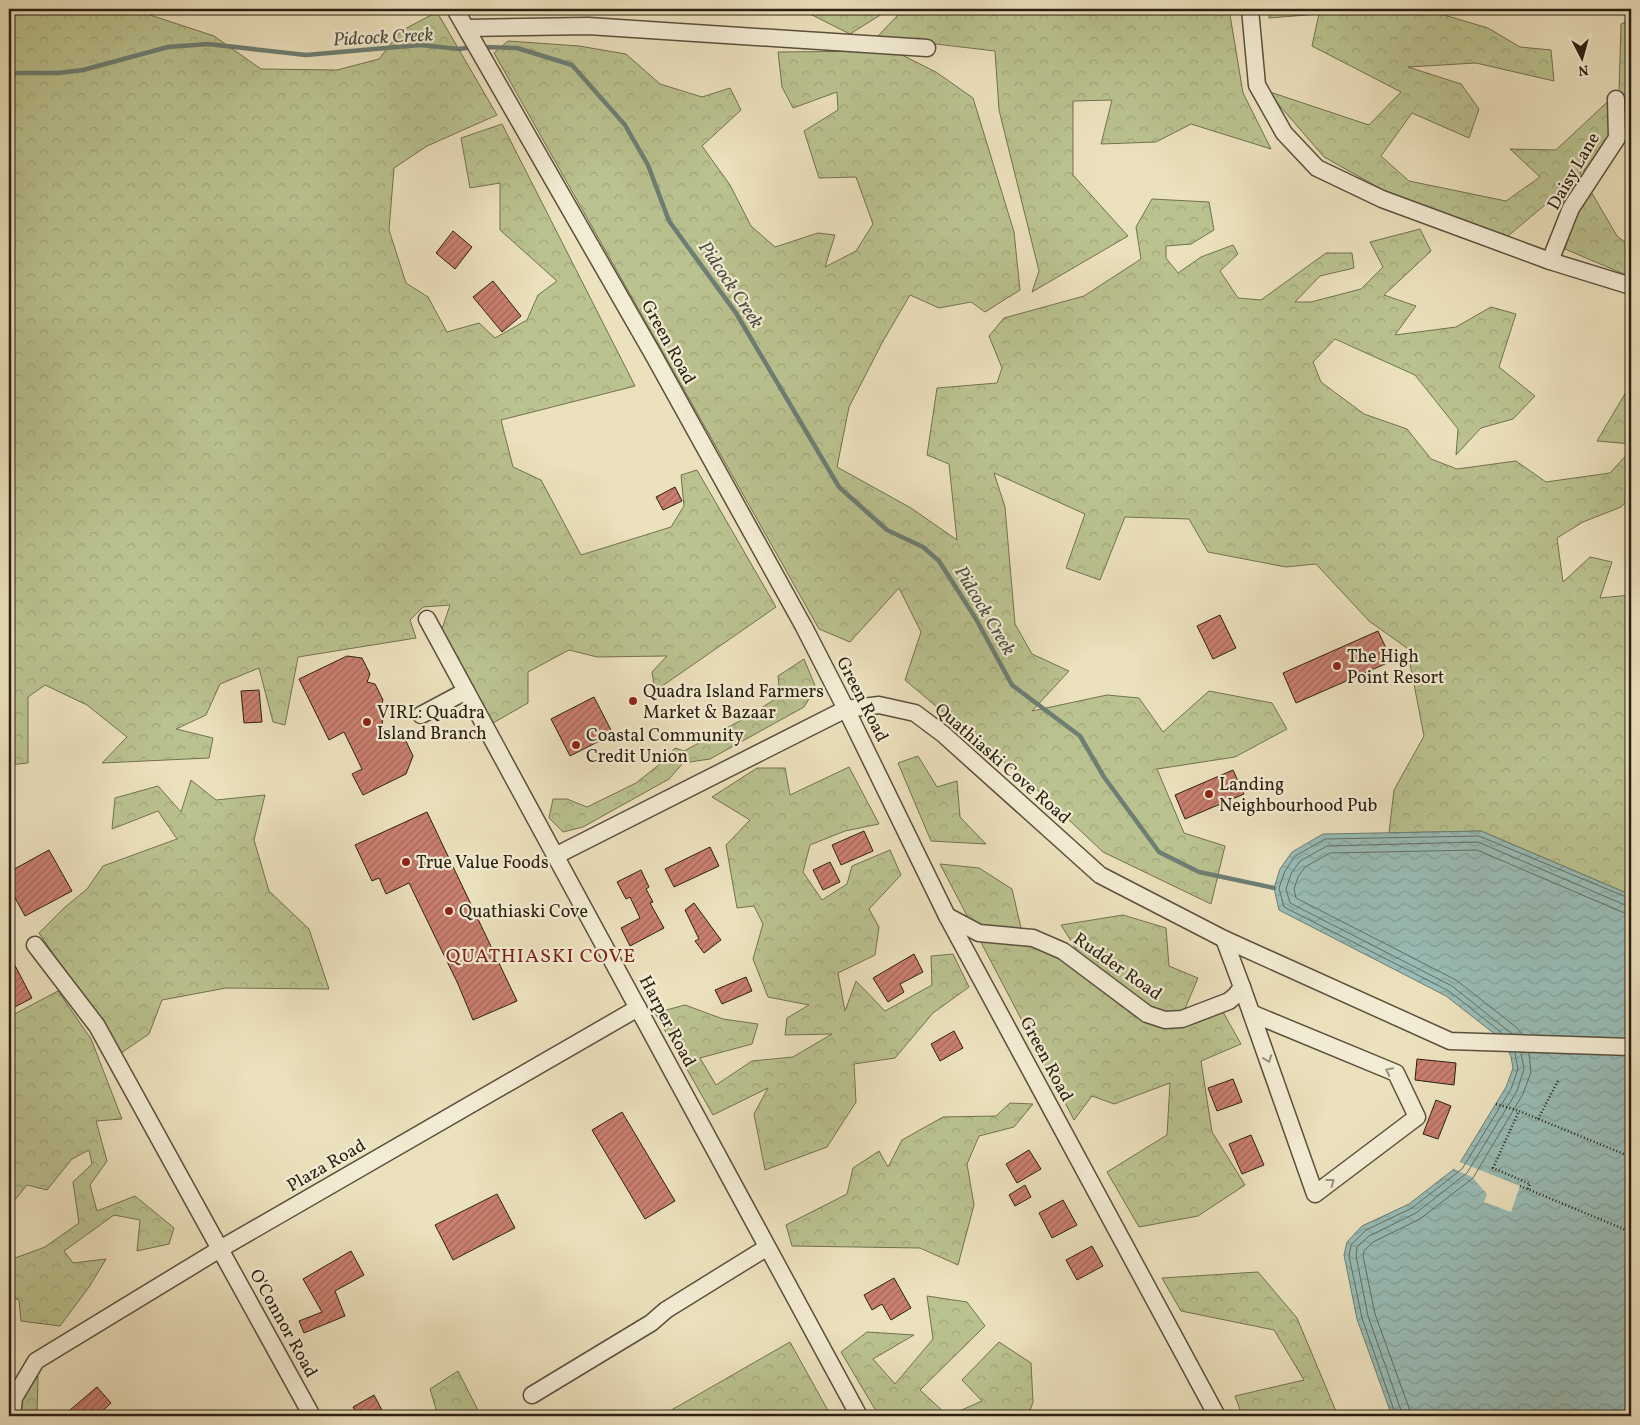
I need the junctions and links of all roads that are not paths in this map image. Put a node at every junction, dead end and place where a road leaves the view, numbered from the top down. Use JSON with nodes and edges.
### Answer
{"nodes":[{"id":1,"x":456,"y":9,"type":"edge"},
{"id":2,"x":1250,"y":9,"type":"edge"},
{"id":3,"x":466,"y":28,"type":"junction"},
{"id":4,"x":927,"y":48,"type":"dead end"},
{"id":5,"x":1616,"y":99,"type":"dead end"},
{"id":6,"x":1550,"y":260,"type":"junction"},
{"id":7,"x":1631,"y":286,"type":"edge"},
{"id":8,"x":427,"y":619,"type":"dead end"},
{"id":9,"x":466,"y":691,"type":"junction"},
{"id":10,"x":846,"y":709,"type":"junction"},
{"id":11,"x":421,"y":714,"type":"dead end"},
{"id":12,"x":555,"y":856,"type":"junction"},
{"id":13,"x":946,"y":916,"type":"junction"},
{"id":14,"x":1224,"y":940,"type":"junction"},
{"id":15,"x":35,"y":945,"type":"dead end"},
{"id":16,"x":1242,"y":987,"type":"junction"},
{"id":17,"x":638,"y":1008,"type":"junction"},
{"id":18,"x":1251,"y":1013,"type":"junction"},
{"id":19,"x":1631,"y":1047,"type":"edge"},
{"id":20,"x":220,"y":1248,"type":"junction"},
{"id":21,"x":766,"y":1248,"type":"junction"},
{"id":22,"x":532,"y":1395,"type":"dead end"},
{"id":23,"x":12,"y":1416,"type":"edge"},
{"id":24,"x":312,"y":1416,"type":"edge"},
{"id":25,"x":859,"y":1416,"type":"edge"},
{"id":26,"x":1217,"y":1416,"type":"edge"}],
"edges":[{"from":1,"to":3,"type":"street","name":"Green Road"},
{"from":2,"to":6,"type":"street"},
{"from":3,"to":4,"type":"street"},
{"from":3,"to":10,"type":"street","name":"Green Road"},
{"from":5,"to":6,"type":"street","name":"Daisy Lane"},
{"from":6,"to":7,"type":"street"},
{"from":8,"to":9,"type":"street","name":"Harper Road"},
{"from":9,"to":11,"type":"street"},
{"from":9,"to":12,"type":"street","name":"Harper Road"},
{"from":10,"to":12,"type":"street","name":"Quathiaski Cove Road"},
{"from":10,"to":13,"type":"street","name":"Green Road"},
{"from":10,"to":14,"type":"street","name":"Quathiaski Cove Road"},
{"from":12,"to":17,"type":"street","name":"Harper Road"},
{"from":13,"to":16,"type":"street","name":"Rudder Road"},
{"from":13,"to":26,"type":"street","name":"Green Road"},
{"from":14,"to":16,"type":"street"},
{"from":14,"to":19,"type":"street","name":"Quathiaski Cove Road"},
{"from":15,"to":20,"type":"street","name":"O'Connor Road"},
{"from":16,"to":18,"type":"street"},
{"from":17,"to":20,"type":"street","name":"Plaza Road"},
{"from":17,"to":21,"type":"street","name":"Harper Road"},
{"from":18,"to":18,"type":"street","one_way":true},
{"from":20,"to":23,"type":"street","name":"Plaza Road"},
{"from":20,"to":24,"type":"street","name":"O'Connor Road"},
{"from":21,"to":22,"type":"street"},
{"from":21,"to":25,"type":"street","name":"Harper Road"}]}
